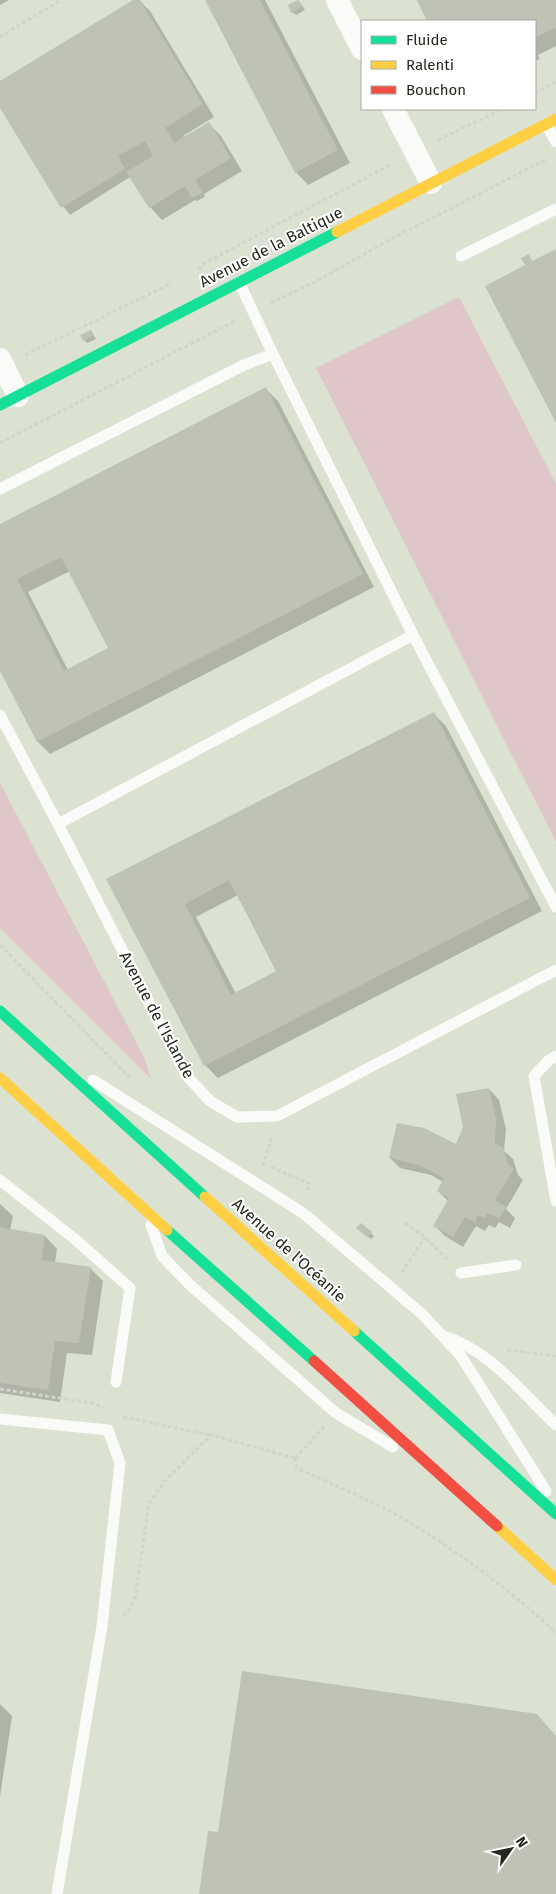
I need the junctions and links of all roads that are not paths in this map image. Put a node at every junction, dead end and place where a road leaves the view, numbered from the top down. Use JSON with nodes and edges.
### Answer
{"nodes":[{"id":1,"x":337,"y":0,"type":"edge"},
{"id":2,"x":361,"y":47,"type":"edge"},
{"id":3,"x":394,"y":110,"type":"edge"},
{"id":4,"x":551,"y":121,"type":"edge"},
{"id":5,"x":556,"y":142,"type":"edge"},
{"id":6,"x":431,"y":183,"type":"junction"},
{"id":7,"x":556,"y":209,"type":"edge"},
{"id":8,"x":461,"y":256,"type":"dead end"},
{"id":9,"x":239,"y":282,"type":"junction"},
{"id":10,"x":272,"y":354,"type":"junction"},
{"id":11,"x":0,"y":360,"type":"edge"},
{"id":12,"x":9,"y":400,"type":"edge"},
{"id":13,"x":0,"y":489,"type":"edge"},
{"id":14,"x":413,"y":635,"type":"junction"},
{"id":15,"x":0,"y":715,"type":"edge"},
{"id":16,"x":58,"y":824,"type":"junction"},
{"id":17,"x":556,"y":907,"type":"edge"},
{"id":18,"x":556,"y":970,"type":"edge"},
{"id":19,"x":5,"y":1000,"type":"dead end"},
{"id":20,"x":0,"y":1011,"type":"edge"},
{"id":21,"x":37,"y":1045,"type":"junction"},
{"id":22,"x":556,"y":1056,"type":"edge"},
{"id":23,"x":0,"y":1078,"type":"edge"},
{"id":24,"x":23,"y":1115,"type":"dead end"},
{"id":25,"x":0,"y":1180,"type":"edge"},
{"id":26,"x":556,"y":1201,"type":"edge"},
{"id":27,"x":147,"y":1214,"type":"junction"},
{"id":28,"x":516,"y":1266,"type":"dead end"},
{"id":29,"x":461,"y":1273,"type":"road end"},
{"id":30,"x":441,"y":1335,"type":"junction"},
{"id":31,"x":116,"y":1382,"type":"dead end"},
{"id":32,"x":0,"y":1418,"type":"edge"},
{"id":33,"x":556,"y":1425,"type":"edge"},
{"id":34,"x":445,"y":1478,"type":"junction"},
{"id":35,"x":556,"y":1507,"type":"edge"},
{"id":36,"x":556,"y":1514,"type":"edge"},
{"id":37,"x":556,"y":1580,"type":"edge"},
{"id":38,"x":57,"y":1894,"type":"edge"}],
"edges":[{"from":1,"to":2,"type":"street"},
{"from":3,"to":6,"type":"street"},
{"from":4,"to":5,"type":"lane"},
{"from":4,"to":6,"type":"main road","name":"Avenue de la Baltique"},
{"from":6,"to":9,"type":"main road","name":"Avenue de la Baltique"},
{"from":7,"to":8,"type":"lane"},
{"from":9,"to":10,"type":"lane"},
{"from":9,"to":12,"type":"main road","name":"Avenue de la Baltique"},
{"from":10,"to":13,"type":"lane"},
{"from":10,"to":14,"type":"lane"},
{"from":11,"to":12,"type":"street"},
{"from":14,"to":16,"type":"lane"},
{"from":14,"to":17,"type":"lane"},
{"from":15,"to":16,"type":"lane","name":"Avenue de l'Islande"},
{"from":16,"to":18,"type":"lane","name":"Avenue de l'Islande"},
{"from":19,"to":21,"type":"main road"},
{"from":20,"to":21,"type":"main road","name":"Avenue de l'Océanie"},
{"from":21,"to":30,"type":"lane"},
{"from":21,"to":36,"type":"main road","name":"Avenue de l'Océanie"},
{"from":22,"to":26,"type":"lane"},
{"from":23,"to":27,"type":"main road"},
{"from":24,"to":27,"type":"main road"},
{"from":25,"to":31,"type":"lane"},
{"from":27,"to":34,"type":"main road"},
{"from":27,"to":34,"type":"lane"},
{"from":28,"to":29,"type":"lane"},
{"from":30,"to":33,"type":"lane"},
{"from":30,"to":35,"type":"lane"},
{"from":32,"to":38,"type":"lane"},
{"from":34,"to":37,"type":"main road"}]}
